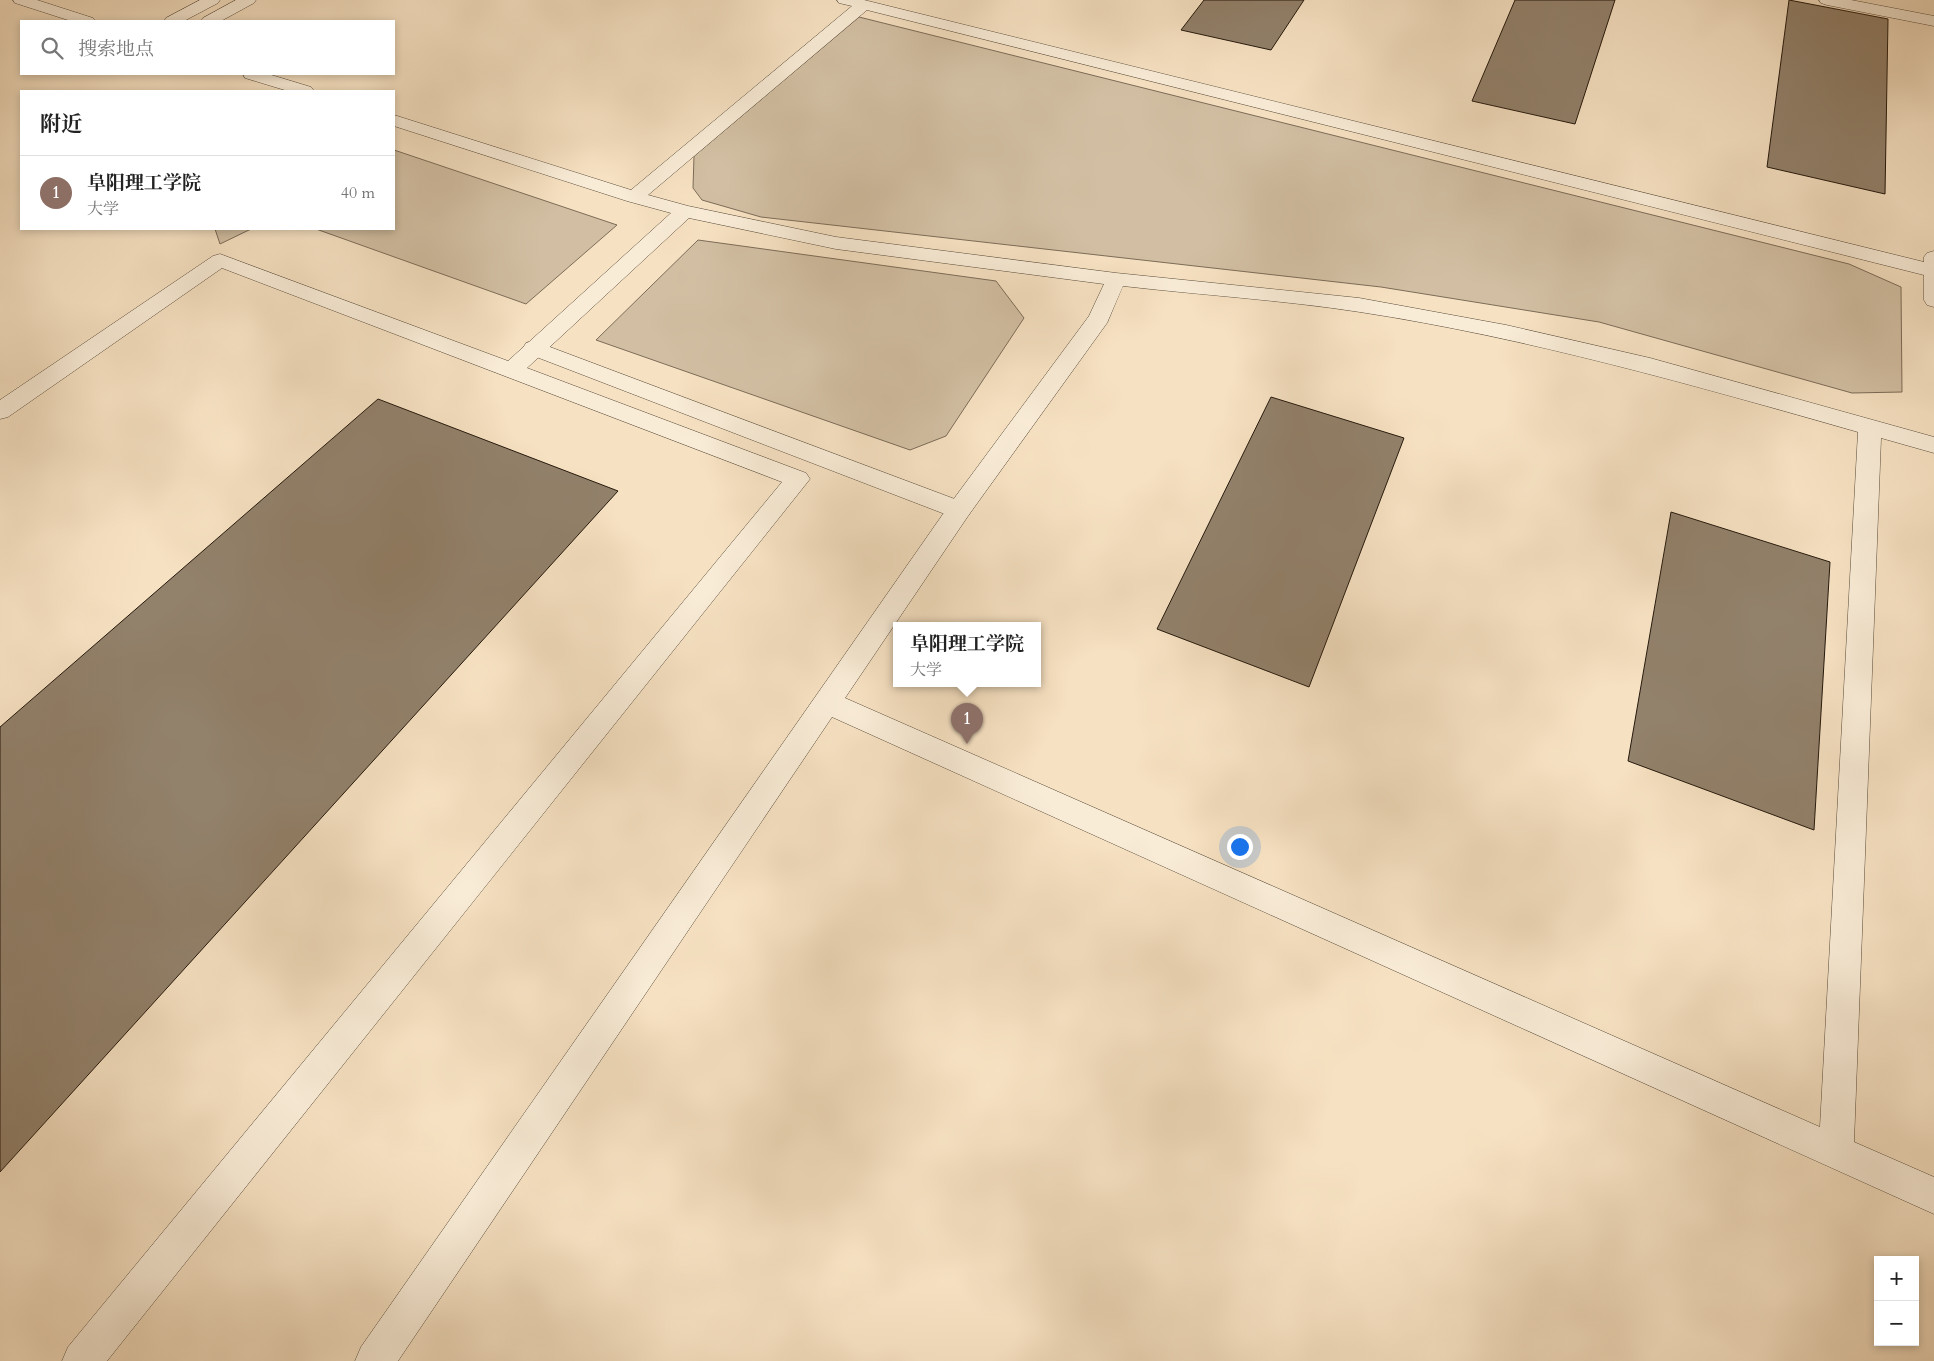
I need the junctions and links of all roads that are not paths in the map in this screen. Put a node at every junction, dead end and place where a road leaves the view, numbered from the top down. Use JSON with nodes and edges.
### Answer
{"nodes":[{"id":1,"x":21,"y":0,"type":"edge"},
{"id":2,"x":212,"y":0,"type":"edge"},
{"id":3,"x":248,"y":0,"type":"edge"},
{"id":4,"x":845,"y":0,"type":"edge"},
{"id":5,"x":1827,"y":0,"type":"edge"},
{"id":6,"x":863,"y":4,"type":"junction"},
{"id":7,"x":84,"y":20,"type":"edge"},
{"id":8,"x":174,"y":20,"type":"edge"},
{"id":9,"x":211,"y":20,"type":"edge"},
{"id":10,"x":1934,"y":21,"type":"edge"},
{"id":11,"x":254,"y":75,"type":"edge"},
{"id":12,"x":303,"y":90,"type":"edge"},
{"id":13,"x":395,"y":120,"type":"edge"},
{"id":14,"x":634,"y":197,"type":"junction"},
{"id":15,"x":685,"y":211,"type":"junction"},
{"id":16,"x":1933,"y":264,"type":"edge"},
{"id":17,"x":1116,"y":279,"type":"junction"},
{"id":18,"x":1934,"y":300,"type":"edge"},
{"id":19,"x":534,"y":348,"type":"junction"},
{"id":20,"x":511,"y":370,"type":"junction"},
{"id":21,"x":0,"y":411,"type":"edge"},
{"id":22,"x":1870,"y":427,"type":"junction"},
{"id":23,"x":1934,"y":445,"type":"edge"},
{"id":24,"x":959,"y":510,"type":"junction"},
{"id":25,"x":826,"y":702,"type":"junction"},
{"id":26,"x":1836,"y":1152,"type":"junction"},
{"id":27,"x":1934,"y":1196,"type":"edge"},
{"id":28,"x":82,"y":1361,"type":"edge"},
{"id":29,"x":375,"y":1361,"type":"edge"}],
"edges":[{"from":1,"to":7,"type":"street"},
{"from":2,"to":8,"type":"street"},
{"from":3,"to":9,"type":"street"},
{"from":4,"to":6,"type":"street"},
{"from":5,"to":10,"type":"street"},
{"from":6,"to":14,"type":"street"},
{"from":6,"to":16,"type":"street"},
{"from":11,"to":12,"type":"street"},
{"from":13,"to":14,"type":"street"},
{"from":14,"to":15,"type":"street"},
{"from":15,"to":17,"type":"street"},
{"from":15,"to":19,"type":"street"},
{"from":16,"to":18,"type":"street"},
{"from":17,"to":22,"type":"street"},
{"from":17,"to":24,"type":"street"},
{"from":19,"to":20,"type":"street"},
{"from":19,"to":24,"type":"street"},
{"from":20,"to":21,"type":"street"},
{"from":20,"to":28,"type":"street"},
{"from":22,"to":23,"type":"street"},
{"from":22,"to":26,"type":"street"},
{"from":24,"to":25,"type":"street"},
{"from":25,"to":26,"type":"street"},
{"from":25,"to":29,"type":"street"},
{"from":26,"to":27,"type":"street"}]}
